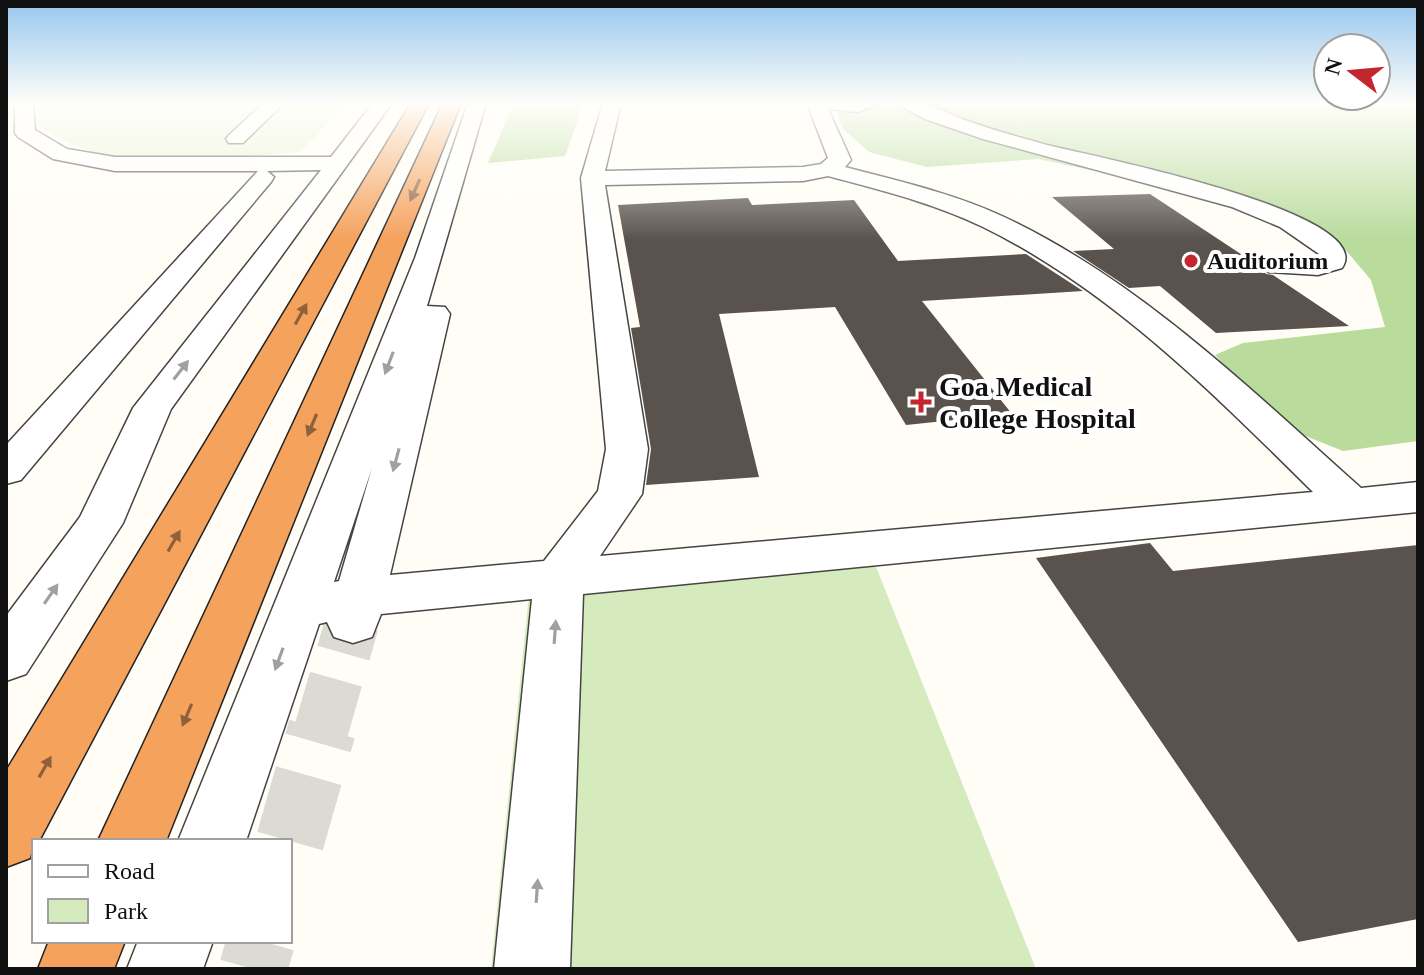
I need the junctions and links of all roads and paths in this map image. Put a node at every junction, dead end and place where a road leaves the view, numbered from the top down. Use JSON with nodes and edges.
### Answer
{"nodes":[{"id":1,"x":8,"y":148,"type":"edge"},
{"id":2,"x":52,"y":148,"type":"edge"},
{"id":3,"x":350,"y":148,"type":"edge"},
{"id":4,"x":394,"y":148,"type":"edge"},
{"id":5,"x":432,"y":148,"type":"edge"},
{"id":6,"x":463,"y":148,"type":"edge"},
{"id":7,"x":600,"y":148,"type":"edge"},
{"id":8,"x":835,"y":148,"type":"edge"},
{"id":9,"x":1045,"y":148,"type":"edge"},
{"id":10,"x":335,"y":169,"type":"junction"},
{"id":11,"x":828,"y":169,"type":"junction"},
{"id":12,"x":263,"y":177,"type":"junction"},
{"id":13,"x":592,"y":178,"type":"junction"},
{"id":14,"x":438,"y":226,"type":"junction"},
{"id":15,"x":1278,"y":266,"type":"dead end"},
{"id":16,"x":6,"y":471,"type":"edge"},
{"id":17,"x":1418,"y":497,"type":"edge"},
{"id":18,"x":1349,"y":501,"type":"junction"},
{"id":19,"x":559,"y":577,"type":"junction"},
{"id":20,"x":297,"y":608,"type":"junction"},
{"id":21,"x":356,"y":610,"type":"junction"},
{"id":22,"x":6,"y":658,"type":"edge"},
{"id":23,"x":6,"y":834,"type":"edge"},
{"id":24,"x":133,"y":839,"type":"edge"},
{"id":25,"x":213,"y":839,"type":"edge"},
{"id":26,"x":87,"y":943,"type":"edge"},
{"id":27,"x":175,"y":943,"type":"edge"},
{"id":28,"x":76,"y":969,"type":"edge"},
{"id":29,"x":165,"y":969,"type":"edge"},
{"id":30,"x":532,"y":969,"type":"edge"}],
"edges":[{"from":1,"to":12,"type":"street"},
{"from":2,"to":10,"type":"street"},
{"from":3,"to":10,"type":"street"},
{"from":23,"to":4,"type":"highway","one_way":true},
{"from":5,"to":24,"type":"highway","one_way":true},
{"from":6,"to":14,"type":"street"},
{"from":7,"to":13,"type":"street"},
{"from":8,"to":11,"type":"street"},
{"from":9,"to":15,"type":"street"},
{"from":10,"to":12,"type":"street"},
{"from":22,"to":10,"type":"street","one_way":true},
{"from":11,"to":13,"type":"street"},
{"from":11,"to":18,"type":"street"},
{"from":12,"to":16,"type":"street"},
{"from":13,"to":19,"type":"street"},
{"from":14,"to":20,"type":"street","one_way":true},
{"from":14,"to":21,"type":"street","one_way":true},
{"from":17,"to":18,"type":"street"},
{"from":18,"to":19,"type":"street"},
{"from":19,"to":21,"type":"street"},
{"from":30,"to":19,"type":"street","one_way":true},
{"from":20,"to":21,"type":"street"},
{"from":20,"to":25,"type":"street","one_way":true},
{"from":26,"to":28,"type":"highway"},
{"from":27,"to":29,"type":"street"}]}
